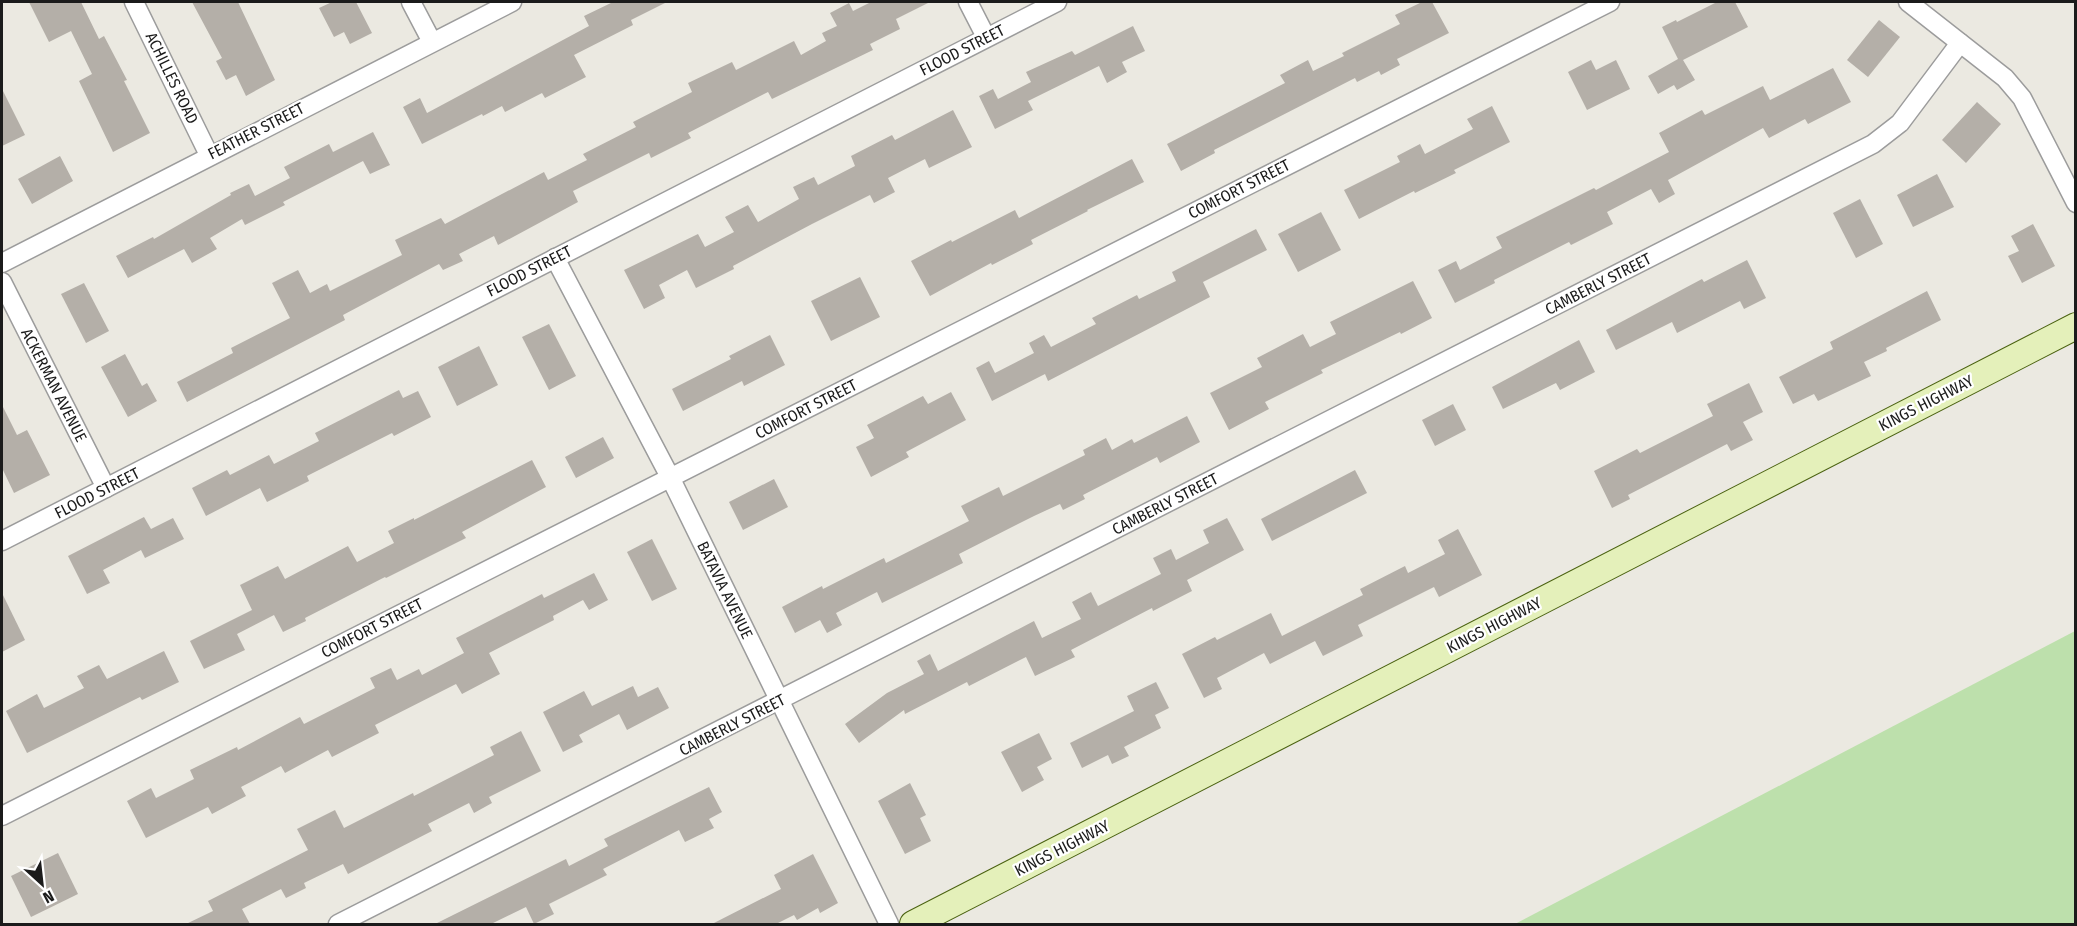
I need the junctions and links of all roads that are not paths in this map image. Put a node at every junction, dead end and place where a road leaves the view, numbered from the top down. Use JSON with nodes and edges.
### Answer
{"nodes":[{"id":1,"x":134,"y":2,"type":"edge"},
{"id":2,"x":411,"y":2,"type":"edge"},
{"id":3,"x":512,"y":2,"type":"edge"},
{"id":4,"x":968,"y":2,"type":"edge"},
{"id":5,"x":1057,"y":2,"type":"edge"},
{"id":6,"x":1610,"y":2,"type":"edge"},
{"id":7,"x":1908,"y":2,"type":"edge"},
{"id":8,"x":986,"y":37,"type":"junction"},
{"id":9,"x":432,"y":42,"type":"junction"},
{"id":10,"x":1960,"y":43,"type":"junction"},
{"id":11,"x":209,"y":155,"type":"junction"},
{"id":12,"x":2076,"y":203,"type":"edge"},
{"id":13,"x":555,"y":258,"type":"junction"},
{"id":14,"x":2,"y":263,"type":"edge"},
{"id":15,"x":2,"y":282,"type":"edge"},
{"id":16,"x":2076,"y":326,"type":"edge"},
{"id":17,"x":670,"y":477,"type":"junction"},
{"id":18,"x":106,"y":488,"type":"junction"},
{"id":19,"x":2,"y":541,"type":"edge"},
{"id":20,"x":780,"y":700,"type":"junction"},
{"id":21,"x":2,"y":816,"type":"edge"},
{"id":22,"x":338,"y":924,"type":"edge"},
{"id":23,"x":889,"y":924,"type":"edge"},
{"id":24,"x":913,"y":924,"type":"edge"}],
"edges":[{"from":1,"to":11,"type":"street","name":"ACHILLES ROAD"},
{"from":2,"to":9,"type":"street"},
{"from":3,"to":9,"type":"street","name":"FEATHER STREET"},
{"from":4,"to":8,"type":"street"},
{"from":5,"to":8,"type":"street","name":"FLOOD STREET"},
{"from":6,"to":17,"type":"street","name":"COMFORT STREET"},
{"from":7,"to":10,"type":"street"},
{"from":8,"to":13,"type":"street","name":"FLOOD STREET"},
{"from":9,"to":11,"type":"street","name":"FEATHER STREET"},
{"from":10,"to":12,"type":"street"},
{"from":10,"to":20,"type":"street","name":"CAMBERLY STREET"},
{"from":11,"to":14,"type":"street","name":"FEATHER STREET"},
{"from":13,"to":17,"type":"street","name":"BATAVIA AVENUE"},
{"from":13,"to":18,"type":"street","name":"FLOOD STREET"},
{"from":15,"to":18,"type":"street","name":"ACKERMAN AVENUE"},
{"from":16,"to":24,"type":"street","name":"KINGS HIGHWAY"},
{"from":17,"to":20,"type":"street","name":"BATAVIA AVENUE"},
{"from":17,"to":21,"type":"street","name":"COMFORT STREET"},
{"from":18,"to":19,"type":"street","name":"FLOOD STREET"},
{"from":20,"to":22,"type":"street","name":"CAMBERLY STREET"},
{"from":20,"to":23,"type":"street","name":"BATAVIA AVENUE"}]}
